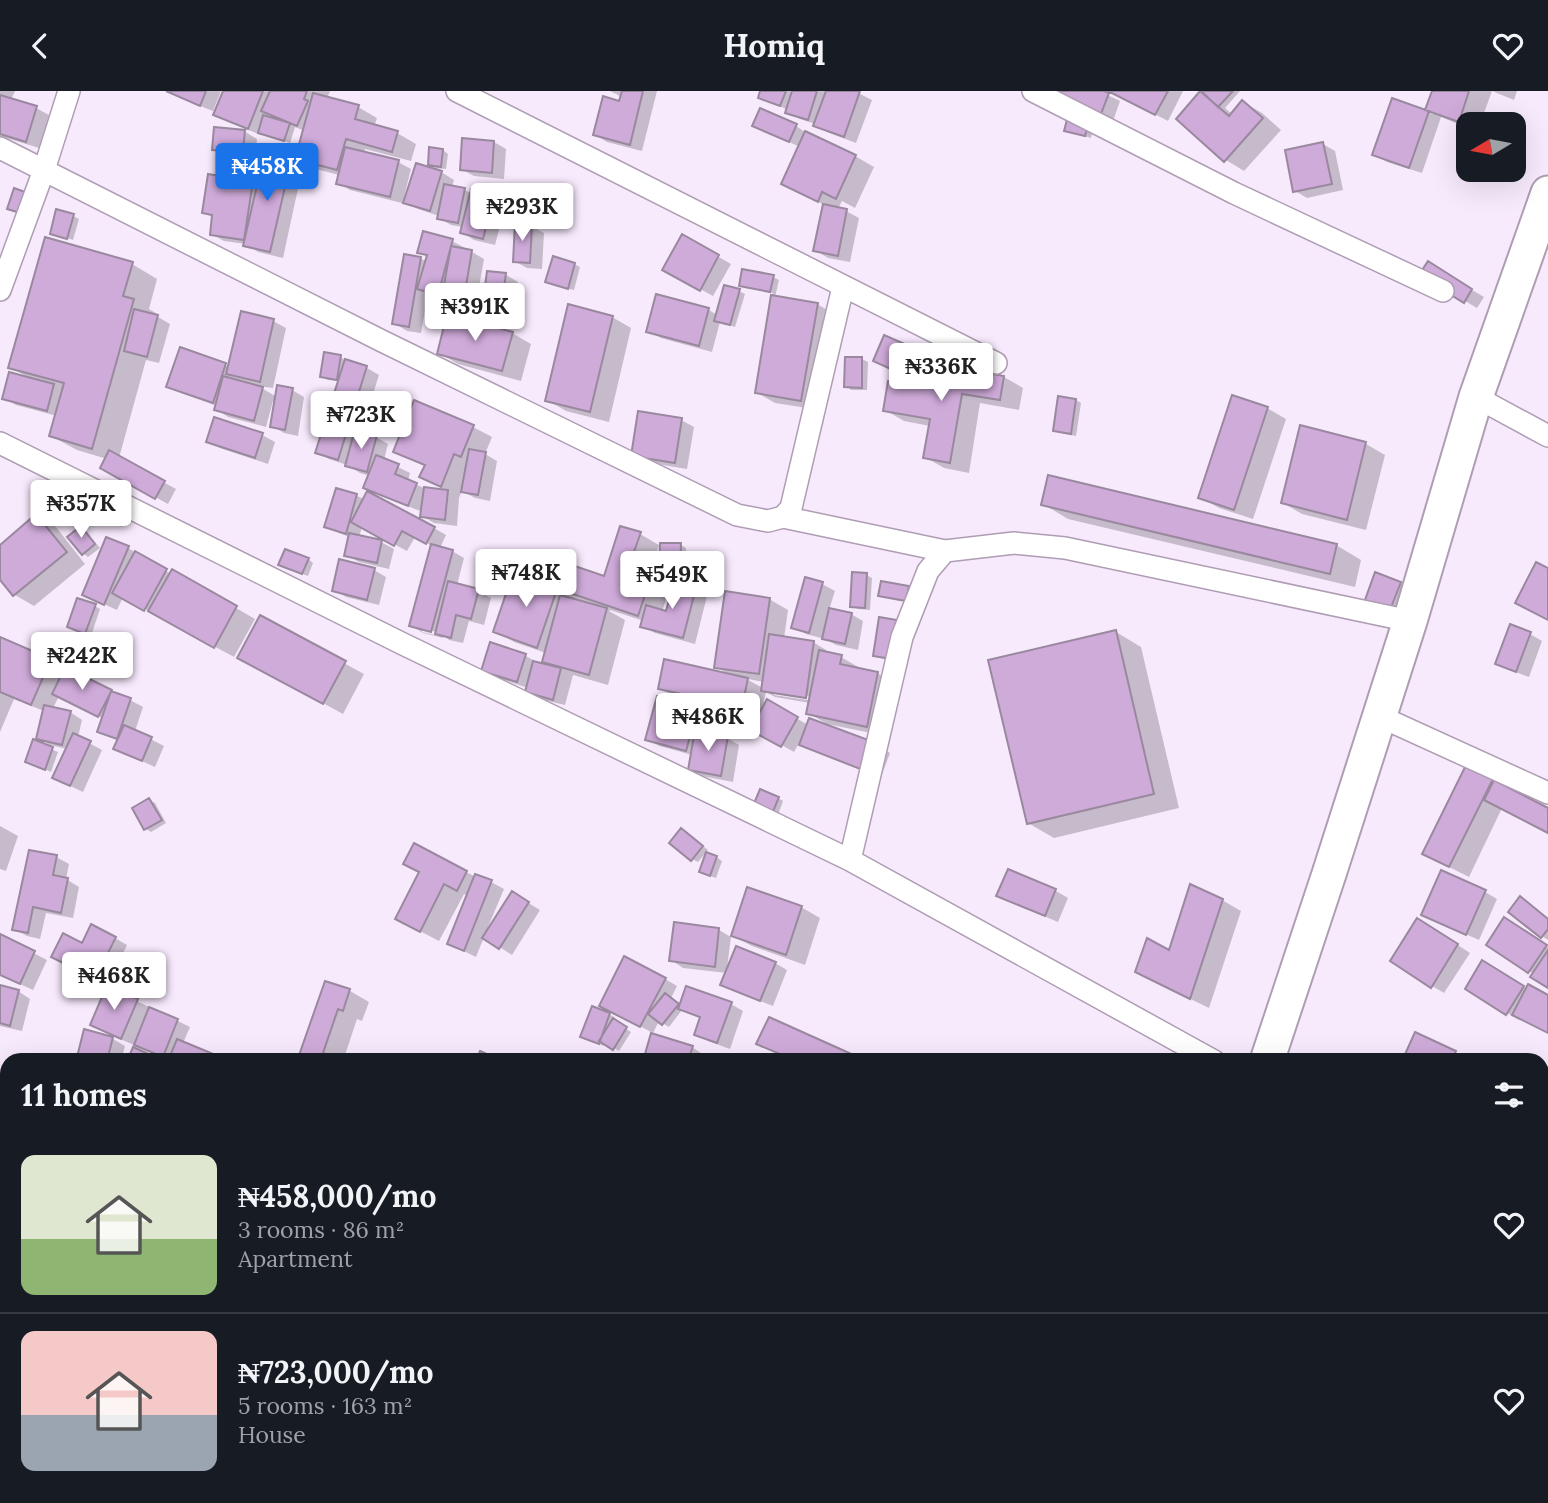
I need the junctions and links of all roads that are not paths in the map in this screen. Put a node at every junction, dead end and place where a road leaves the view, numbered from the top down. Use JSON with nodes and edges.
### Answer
{"nodes":[{"id":1,"x":69,"y":91,"type":"edge"},
{"id":2,"x":457,"y":91,"type":"edge"},
{"id":3,"x":1033,"y":91,"type":"edge"},
{"id":4,"x":0,"y":148,"type":"edge"},
{"id":5,"x":44,"y":170,"type":"junction"},
{"id":6,"x":1548,"y":193,"type":"edge"},
{"id":7,"x":844,"y":287,"type":"junction"},
{"id":8,"x":0,"y":290,"type":"edge"},
{"id":9,"x":1443,"y":291,"type":"dead end"},
{"id":10,"x":996,"y":363,"type":"dead end"},
{"id":11,"x":1476,"y":397,"type":"junction"},
{"id":12,"x":1548,"y":436,"type":"edge"},
{"id":13,"x":0,"y":443,"type":"edge"},
{"id":14,"x":783,"y":517,"type":"junction"},
{"id":15,"x":944,"y":551,"type":"junction"},
{"id":16,"x":1410,"y":621,"type":"junction"},
{"id":17,"x":1378,"y":716,"type":"junction"},
{"id":18,"x":1548,"y":793,"type":"edge"},
{"id":19,"x":850,"y":860,"type":"junction"},
{"id":20,"x":1200,"y":1053,"type":"edge"},
{"id":21,"x":1270,"y":1053,"type":"edge"}],
"edges":[{"from":1,"to":5,"type":"street"},
{"from":2,"to":7,"type":"street"},
{"from":3,"to":9,"type":"street"},
{"from":4,"to":5,"type":"street"},
{"from":5,"to":8,"type":"street"},
{"from":5,"to":14,"type":"street"},
{"from":6,"to":11,"type":"main road"},
{"from":7,"to":10,"type":"street"},
{"from":7,"to":14,"type":"street"},
{"from":11,"to":12,"type":"street"},
{"from":11,"to":16,"type":"main road"},
{"from":13,"to":19,"type":"street"},
{"from":14,"to":15,"type":"street"},
{"from":15,"to":16,"type":"street"},
{"from":15,"to":19,"type":"street"},
{"from":16,"to":17,"type":"main road"},
{"from":17,"to":18,"type":"street"},
{"from":17,"to":21,"type":"main road"},
{"from":19,"to":20,"type":"street"}]}
